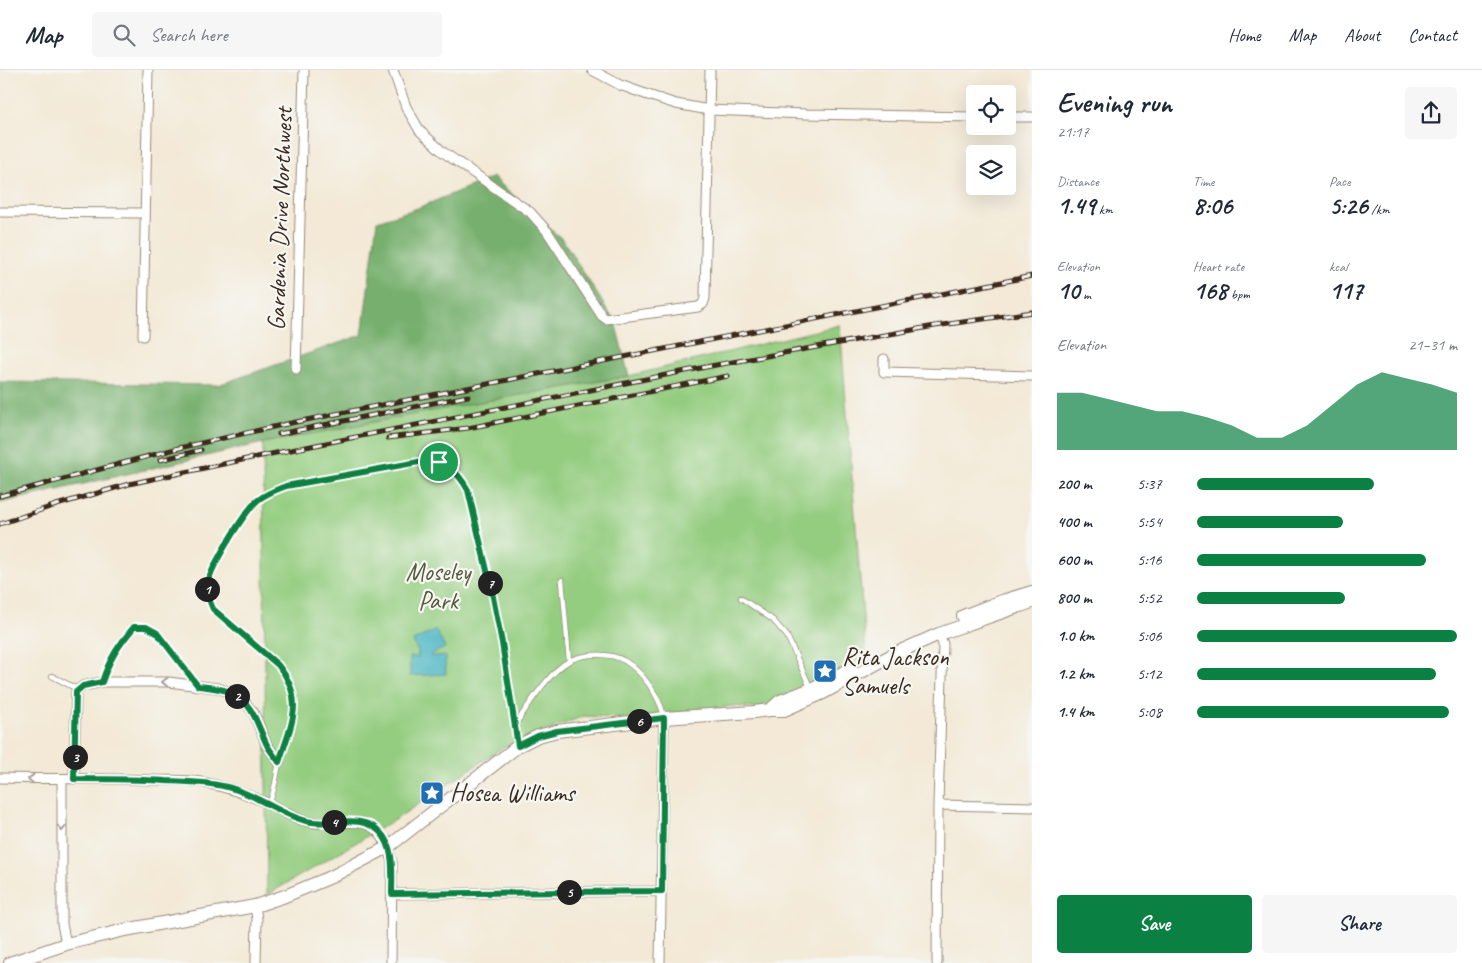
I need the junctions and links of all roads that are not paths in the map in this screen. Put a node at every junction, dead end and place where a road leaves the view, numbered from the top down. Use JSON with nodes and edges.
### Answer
{"nodes":[{"id":1,"x":148,"y":70,"type":"edge"},
{"id":2,"x":304,"y":70,"type":"edge"},
{"id":3,"x":393,"y":70,"type":"edge"},
{"id":4,"x":592,"y":70,"type":"edge"},
{"id":5,"x":710,"y":70,"type":"edge"},
{"id":6,"x":709,"y":110,"type":"junction"},
{"id":7,"x":966,"y":117,"type":"edge"},
{"id":8,"x":1016,"y":117,"type":"edge"},
{"id":9,"x":1032,"y":118,"type":"edge"},
{"id":10,"x":0,"y":212,"type":"edge"},
{"id":11,"x":145,"y":212,"type":"junction"},
{"id":12,"x":143,"y":336,"type":"dead end"},
{"id":13,"x":884,"y":358,"type":"dead end"},
{"id":14,"x":296,"y":370,"type":"dead end"},
{"id":15,"x":1032,"y":376,"type":"edge"},
{"id":16,"x":562,"y":580,"type":"dead end"},
{"id":17,"x":1032,"y":592,"type":"edge"},
{"id":18,"x":740,"y":598,"type":"dead end"},
{"id":19,"x":1032,"y":602,"type":"edge"},
{"id":20,"x":939,"y":634,"type":"junction"},
{"id":21,"x":569,"y":661,"type":"junction"},
{"id":22,"x":52,"y":676,"type":"dead end"},
{"id":23,"x":102,"y":682,"type":"junction"},
{"id":24,"x":198,"y":686,"type":"junction"},
{"id":25,"x":811,"y":689,"type":"junction"},
{"id":26,"x":78,"y":690,"type":"junction"},
{"id":27,"x":770,"y":710,"type":"junction"},
{"id":28,"x":664,"y":718,"type":"junction"},
{"id":29,"x":515,"y":725,"type":"junction"},
{"id":30,"x":518,"y":746,"type":"junction"},
{"id":31,"x":279,"y":762,"type":"junction"},
{"id":32,"x":0,"y":778,"type":"edge"},
{"id":33,"x":62,"y":779,"type":"junction"},
{"id":34,"x":74,"y":779,"type":"junction"},
{"id":35,"x":269,"y":804,"type":"junction"},
{"id":36,"x":938,"y":806,"type":"junction"},
{"id":37,"x":1032,"y":807,"type":"edge"},
{"id":38,"x":388,"y":846,"type":"junction"},
{"id":39,"x":662,"y":891,"type":"junction"},
{"id":40,"x":392,"y":894,"type":"junction"},
{"id":41,"x":254,"y":906,"type":"junction"},
{"id":42,"x":66,"y":944,"type":"junction"},
{"id":43,"x":10,"y":963,"type":"edge"},
{"id":44,"x":256,"y":963,"type":"edge"},
{"id":45,"x":391,"y":963,"type":"edge"},
{"id":46,"x":660,"y":963,"type":"edge"},
{"id":47,"x":937,"y":963,"type":"edge"}],
"edges":[{"from":1,"to":11,"type":"street"},
{"from":2,"to":14,"type":"street","name":"Gardenia Drive Northwest"},
{"from":3,"to":6,"type":"street"},
{"from":4,"to":6,"type":"street"},
{"from":5,"to":6,"type":"street"},
{"from":6,"to":7,"type":"street"},
{"from":8,"to":9,"type":"street"},
{"from":10,"to":11,"type":"street"},
{"from":11,"to":12,"type":"street"},
{"from":13,"to":15,"type":"street"},
{"from":16,"to":21,"type":"lane"},
{"from":17,"to":25,"type":"main road"},
{"from":18,"to":25,"type":"lane"},
{"from":19,"to":20,"type":"main road"},
{"from":20,"to":27,"type":"main road"},
{"from":20,"to":36,"type":"street"},
{"from":21,"to":28,"type":"lane"},
{"from":21,"to":29,"type":"lane"},
{"from":22,"to":26,"type":"lane"},
{"from":24,"to":23,"type":"street","one_way":true},
{"from":23,"to":24,"type":"lane"},
{"from":23,"to":26,"type":"street"},
{"from":24,"to":31,"type":"street"},
{"from":25,"to":27,"type":"main road"},
{"from":26,"to":34,"type":"street"},
{"from":27,"to":28,"type":"main road"},
{"from":28,"to":30,"type":"main road"},
{"from":28,"to":39,"type":"street"},
{"from":29,"to":30,"type":"lane"},
{"from":29,"to":31,"type":"lane"},
{"from":30,"to":38,"type":"main road"},
{"from":31,"to":35,"type":"lane"},
{"from":33,"to":32,"type":"street","one_way":true},
{"from":33,"to":34,"type":"street"},
{"from":33,"to":42,"type":"street","one_way":true},
{"from":34,"to":35,"type":"street"},
{"from":35,"to":38,"type":"street"},
{"from":36,"to":37,"type":"street"},
{"from":36,"to":47,"type":"street"},
{"from":38,"to":40,"type":"street"},
{"from":38,"to":41,"type":"main road"},
{"from":39,"to":40,"type":"street"},
{"from":39,"to":46,"type":"street"},
{"from":40,"to":45,"type":"street"},
{"from":41,"to":42,"type":"main road"},
{"from":41,"to":44,"type":"street"},
{"from":42,"to":43,"type":"main road"}]}
